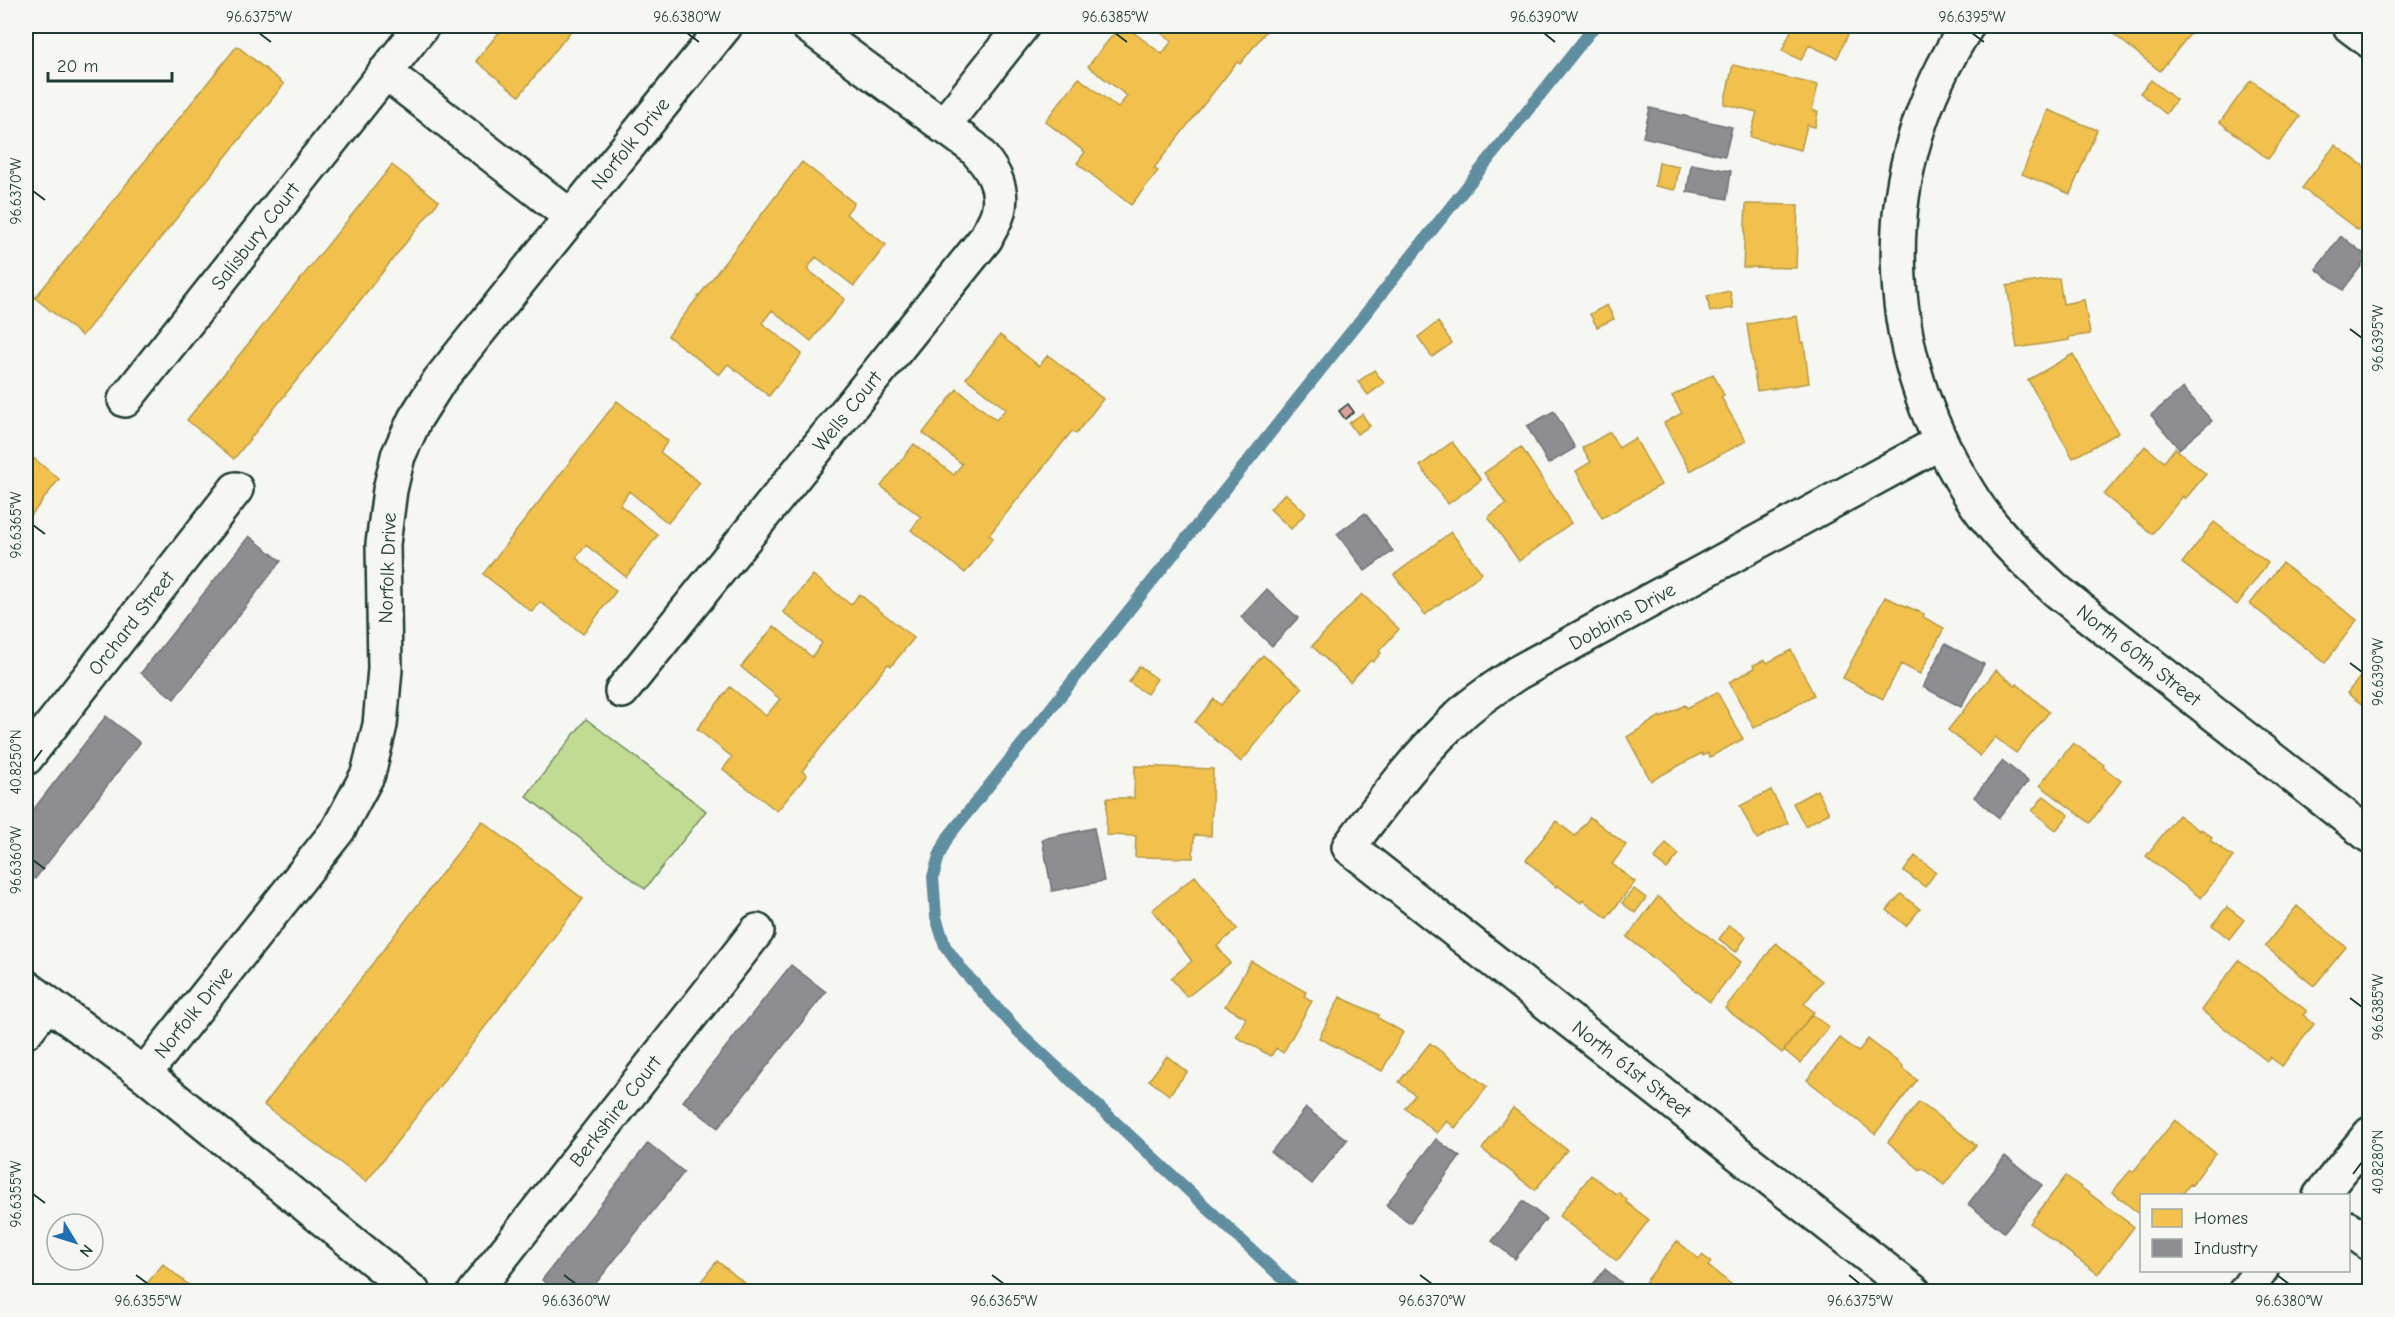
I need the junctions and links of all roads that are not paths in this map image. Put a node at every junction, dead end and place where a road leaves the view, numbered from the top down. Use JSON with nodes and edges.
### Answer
{"nodes":[{"id":1,"x":422,"y":26,"type":"edge"},
{"id":2,"x":725,"y":26,"type":"edge"},
{"id":3,"x":808,"y":26,"type":"edge"},
{"id":4,"x":1022,"y":26,"type":"edge"},
{"id":5,"x":1967,"y":26,"type":"edge"},
{"id":6,"x":2350,"y":26,"type":"edge"},
{"id":7,"x":2370,"y":41,"type":"edge"},
{"id":8,"x":385,"y":72,"type":"junction"},
{"id":9,"x":944,"y":126,"type":"junction"},
{"id":10,"x":570,"y":216,"type":"junction"},
{"id":11,"x":125,"y":400,"type":"dead end"},
{"id":12,"x":1941,"y":442,"type":"junction"},
{"id":13,"x":236,"y":489,"type":"dead end"},
{"id":14,"x":622,"y":691,"type":"dead end"},
{"id":15,"x":26,"y":758,"type":"edge"},
{"id":16,"x":2370,"y":836,"type":"edge"},
{"id":17,"x":1349,"y":847,"type":"joint"},
{"id":18,"x":756,"y":931,"type":"dead end"},
{"id":19,"x":36,"y":995,"type":"edge"},
{"id":20,"x":26,"y":1031,"type":"edge"},
{"id":21,"x":144,"y":1074,"type":"junction"},
{"id":22,"x":2370,"y":1134,"type":"edge"},
{"id":23,"x":2322,"y":1194,"type":"edge"},
{"id":24,"x":2350,"y":1229,"type":"edge"},
{"id":25,"x":2370,"y":1244,"type":"edge"},
{"id":26,"x":2260,"y":1272,"type":"edge"},
{"id":27,"x":413,"y":1292,"type":"edge"},
{"id":28,"x":474,"y":1292,"type":"edge"},
{"id":29,"x":1914,"y":1292,"type":"edge"},
{"id":30,"x":2245,"y":1292,"type":"edge"}],
"edges":[{"from":1,"to":8,"type":"street","name":"Salisbury Court"},
{"from":2,"to":10,"type":"street","name":"Norfolk Drive"},
{"from":3,"to":9,"type":"street","name":"Wells Court"},
{"from":4,"to":9,"type":"street"},
{"from":5,"to":12,"type":"street","name":"North 60th Street"},
{"from":6,"to":7,"type":"street"},
{"from":8,"to":10,"type":"street"},
{"from":8,"to":11,"type":"street","name":"Salisbury Court"},
{"from":9,"to":14,"type":"street","name":"Wells Court"},
{"from":10,"to":21,"type":"street","name":"Norfolk Drive"},
{"from":12,"to":16,"type":"street","name":"North 60th Street"},
{"from":12,"to":17,"type":"street","name":"Dobbins Drive"},
{"from":13,"to":15,"type":"street","name":"Orchard Street"},
{"from":17,"to":29,"type":"street","name":"North 61st Street"},
{"from":18,"to":28,"type":"street","name":"Berkshire Court"},
{"from":19,"to":20,"type":"street"},
{"from":19,"to":21,"type":"street"},
{"from":21,"to":27,"type":"street"},
{"from":22,"to":23,"type":"street"},
{"from":24,"to":25,"type":"street"},
{"from":26,"to":30,"type":"street"}]}
